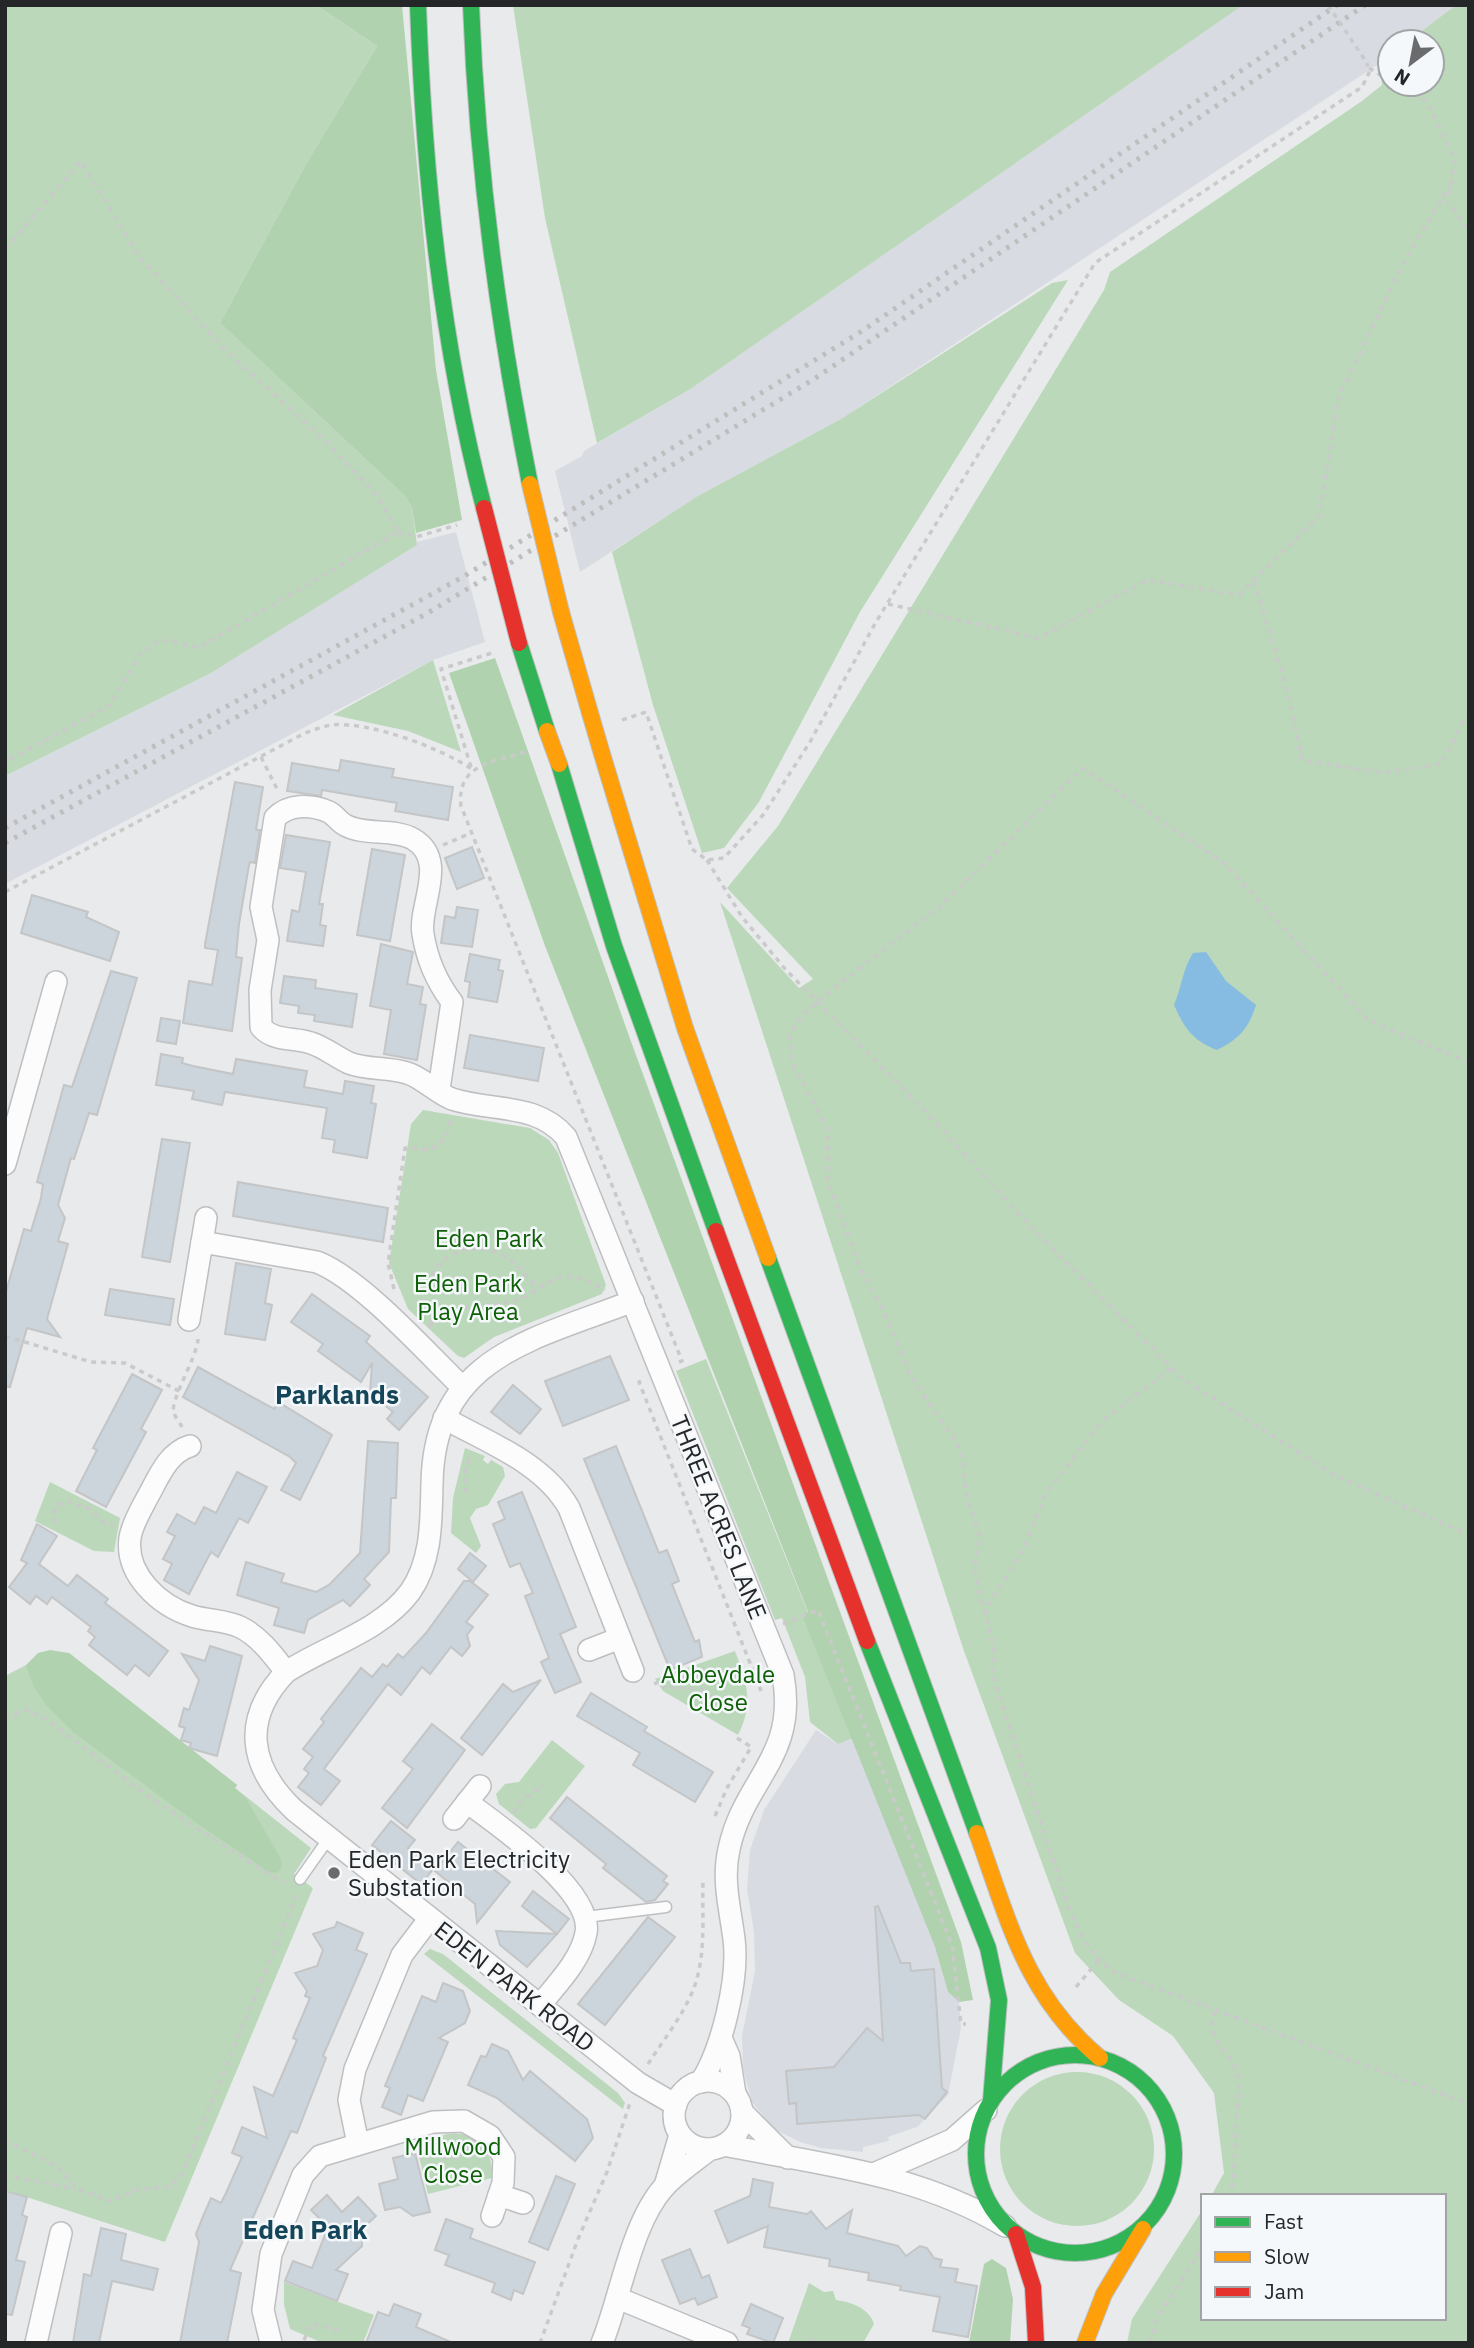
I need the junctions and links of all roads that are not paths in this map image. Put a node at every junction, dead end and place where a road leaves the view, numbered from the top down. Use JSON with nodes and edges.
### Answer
{"nodes":[{"id":1,"x":418,"y":5,"type":"edge"},
{"id":2,"x":471,"y":5,"type":"edge"},
{"id":3,"x":56,"y":982,"type":"dead end"},
{"id":4,"x":439,"y":1089,"type":"junction"},
{"id":5,"x":5,"y":1164,"type":"edge"},
{"id":6,"x":206,"y":1218,"type":"dead end"},
{"id":7,"x":202,"y":1242,"type":"junction"},
{"id":8,"x":633,"y":1301,"type":"junction"},
{"id":9,"x":189,"y":1320,"type":"road end"},
{"id":10,"x":462,"y":1387,"type":"junction"},
{"id":11,"x":444,"y":1418,"type":"junction"},
{"id":12,"x":190,"y":1446,"type":"road end"},
{"id":13,"x":620,"y":1638,"type":"junction"},
{"id":14,"x":589,"y":1650,"type":"dead end"},
{"id":15,"x":286,"y":1671,"type":"junction"},
{"id":16,"x":633,"y":1671,"type":"dead end"},
{"id":17,"x":467,"y":1802,"type":"dead end"},
{"id":18,"x":328,"y":1838,"type":"junction"},
{"id":19,"x":296,"y":1884,"type":"road end"},
{"id":20,"x":666,"y":1907,"type":"dead end"},
{"id":21,"x":586,"y":1917,"type":"junction"},
{"id":22,"x":430,"y":1919,"type":"junction"},
{"id":23,"x":540,"y":2005,"type":"junction"},
{"id":24,"x":721,"y":2038,"type":"junction"},
{"id":25,"x":1100,"y":2058,"type":"junction"},
{"id":26,"x":701,"y":2082,"type":"junction"},
{"id":27,"x":738,"y":2103,"type":"junction"},
{"id":28,"x":676,"y":2105,"type":"junction"},
{"id":29,"x":989,"y":2105,"type":"junction"},
{"id":30,"x":680,"y":2135,"type":"junction"},
{"id":31,"x":358,"y":2144,"type":"junction"},
{"id":32,"x":717,"y":2147,"type":"junction"},
{"id":33,"x":788,"y":2158,"type":"junction"},
{"id":34,"x":876,"y":2173,"type":"junction"},
{"id":35,"x":665,"y":2186,"type":"junction"},
{"id":36,"x":523,"y":2203,"type":"dead end"},
{"id":37,"x":1146,"y":2224,"type":"junction"},
{"id":38,"x":1011,"y":2230,"type":"junction"},
{"id":39,"x":61,"y":2232,"type":"dead end"},
{"id":40,"x":620,"y":2299,"type":"junction"},
{"id":41,"x":36,"y":2343,"type":"edge"},
{"id":42,"x":271,"y":2343,"type":"edge"},
{"id":43,"x":602,"y":2343,"type":"edge"},
{"id":44,"x":727,"y":2343,"type":"edge"},
{"id":45,"x":1036,"y":2343,"type":"edge"},
{"id":46,"x":1085,"y":2343,"type":"edge"}],
"edges":[{"from":1,"to":29,"type":"highway","bridge":true},
{"from":2,"to":25,"type":"highway","bridge":true},
{"from":3,"to":5,"type":"street"},
{"from":4,"to":4,"type":"street","name":"THREE ACRES LANE"},
{"from":4,"to":8,"type":"street","name":"THREE ACRES LANE"},
{"from":6,"to":7,"type":"street"},
{"from":7,"to":9,"type":"street"},
{"from":7,"to":10,"type":"street"},
{"from":8,"to":10,"type":"street","name":"EDEN PARK ROAD"},
{"from":8,"to":24,"type":"street","name":"THREE ACRES LANE"},
{"from":10,"to":11,"type":"street","name":"EDEN PARK ROAD"},
{"from":11,"to":13,"type":"street"},
{"from":11,"to":15,"type":"street","name":"EDEN PARK ROAD"},
{"from":12,"to":15,"type":"street"},
{"from":13,"to":14,"type":"street"},
{"from":13,"to":16,"type":"street"},
{"from":15,"to":18,"type":"street","name":"EDEN PARK ROAD"},
{"from":17,"to":21,"type":"street"},
{"from":18,"to":19,"type":"lane"},
{"from":18,"to":22,"type":"street","name":"EDEN PARK ROAD"},
{"from":20,"to":21,"type":"lane"},
{"from":21,"to":23,"type":"street"},
{"from":22,"to":23,"type":"street","name":"EDEN PARK ROAD"},
{"from":22,"to":31,"type":"street"},
{"from":23,"to":28,"type":"street","name":"EDEN PARK ROAD"},
{"from":24,"to":26,"type":"street","name":"THREE ACRES LANE"},
{"from":24,"to":27,"type":"street","name":"THREE ACRES LANE"},
{"from":25,"to":29,"type":"highway"},
{"from":25,"to":37,"type":"highway"},
{"from":26,"to":27,"type":"street"},
{"from":26,"to":28,"type":"street"},
{"from":27,"to":32,"type":"street"},
{"from":27,"to":33,"type":"street"},
{"from":28,"to":30,"type":"street"},
{"from":29,"to":34,"type":"street"},
{"from":29,"to":38,"type":"highway"},
{"from":30,"to":32,"type":"street"},
{"from":30,"to":35,"type":"street"},
{"from":31,"to":36,"type":"street"},
{"from":31,"to":42,"type":"street"},
{"from":32,"to":33,"type":"street"},
{"from":32,"to":35,"type":"street"},
{"from":33,"to":34,"type":"street"},
{"from":34,"to":38,"type":"street"},
{"from":35,"to":40,"type":"street"},
{"from":37,"to":38,"type":"highway"},
{"from":37,"to":46,"type":"highway"},
{"from":38,"to":45,"type":"highway"},
{"from":39,"to":41,"type":"street"},
{"from":40,"to":43,"type":"street"},
{"from":40,"to":44,"type":"street"}]}
